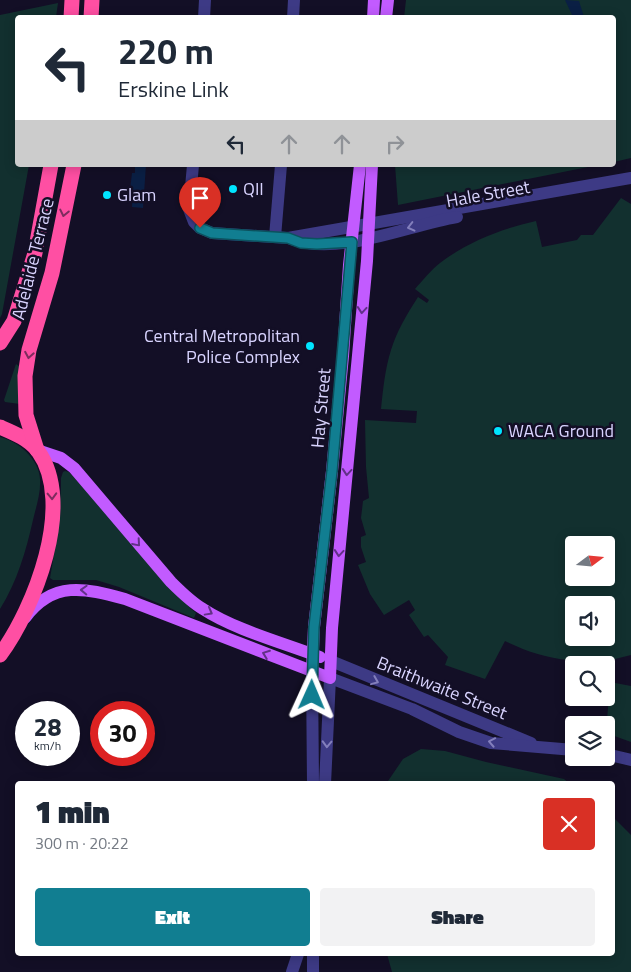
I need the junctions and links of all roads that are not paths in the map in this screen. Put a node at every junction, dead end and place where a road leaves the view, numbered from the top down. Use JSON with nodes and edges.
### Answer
{"nodes":[{"id":1,"x":72,"y":0,"type":"edge"},
{"id":2,"x":92,"y":0,"type":"edge"},
{"id":3,"x":205,"y":0,"type":"edge"},
{"id":4,"x":294,"y":0,"type":"edge"},
{"id":5,"x":374,"y":0,"type":"edge"},
{"id":6,"x":388,"y":0,"type":"edge"},
{"id":7,"x":71,"y":15,"type":"edge"},
{"id":8,"x":90,"y":15,"type":"edge"},
{"id":9,"x":204,"y":15,"type":"edge"},
{"id":10,"x":293,"y":15,"type":"edge"},
{"id":11,"x":373,"y":15,"type":"edge"},
{"id":12,"x":386,"y":15,"type":"edge"},
{"id":13,"x":51,"y":167,"type":"edge"},
{"id":14,"x":74,"y":167,"type":"edge"},
{"id":15,"x":193,"y":167,"type":"edge"},
{"id":16,"x":281,"y":167,"type":"edge"},
{"id":17,"x":360,"y":167,"type":"edge"},
{"id":18,"x":372,"y":167,"type":"edge"},
{"id":19,"x":631,"y":178,"type":"edge"},
{"id":20,"x":631,"y":186,"type":"edge"},
{"id":21,"x":368,"y":223,"type":"junction"},
{"id":22,"x":353,"y":227,"type":"junction"},
{"id":23,"x":275,"y":237,"type":"junction"},
{"id":24,"x":288,"y":238,"type":"junction"},
{"id":25,"x":368,"y":240,"type":"junction"},
{"id":26,"x":352,"y":242,"type":"junction"},
{"id":27,"x":0,"y":343,"type":"edge"},
{"id":28,"x":0,"y":427,"type":"edge"},
{"id":29,"x":37,"y":450,"type":"junction"},
{"id":30,"x":18,"y":628,"type":"junction"},
{"id":31,"x":0,"y":655,"type":"edge"},
{"id":32,"x":313,"y":655,"type":"junction"},
{"id":33,"x":331,"y":661,"type":"junction"},
{"id":34,"x":312,"y":671,"type":"junction"},
{"id":35,"x":330,"y":678,"type":"junction"},
{"id":36,"x":541,"y":746,"type":"junction"},
{"id":37,"x":565,"y":749,"type":"edge"},
{"id":38,"x":615,"y":756,"type":"edge"},
{"id":39,"x":631,"y":760,"type":"edge"},
{"id":40,"x":313,"y":781,"type":"edge"},
{"id":41,"x":325,"y":781,"type":"edge"},
{"id":42,"x":297,"y":956,"type":"edge"},
{"id":43,"x":313,"y":956,"type":"edge"},
{"id":44,"x":292,"y":972,"type":"edge"},
{"id":45,"x":314,"y":972,"type":"edge"}],
"edges":[{"from":1,"to":7,"type":"highway"},
{"from":2,"to":8,"type":"highway"},
{"from":3,"to":9,"type":"street"},
{"from":4,"to":10,"type":"street"},
{"from":5,"to":11,"type":"main road"},
{"from":6,"to":12,"type":"main road"},
{"from":13,"to":27,"type":"highway","name":"Adelaide Terrace"},
{"from":14,"to":29,"type":"highway","name":"Adelaide Terrace","one_way":true},
{"from":15,"to":23,"type":"street"},
{"from":16,"to":23,"type":"street"},
{"from":17,"to":22,"type":"main road","name":"Hay Street"},
{"from":18,"to":21,"type":"main road","name":"Hay Street"},
{"from":19,"to":21,"type":"street","name":"Hale Street"},
{"from":20,"to":25,"type":"street","name":"Hale Street","one_way":true},
{"from":21,"to":22,"type":"street","name":"Hale Street"},
{"from":21,"to":25,"type":"main road","name":"Hay Street"},
{"from":22,"to":24,"type":"street","name":"Hale Street"},
{"from":22,"to":26,"type":"main road","name":"Hay Street"},
{"from":23,"to":24,"type":"street"},
{"from":24,"to":26,"type":"street","name":"Hale Street"},
{"from":25,"to":26,"type":"street","name":"Hale Street"},
{"from":25,"to":33,"type":"main road","name":"Hay Street","one_way":true},
{"from":26,"to":32,"type":"main road","name":"Hay Street"},
{"from":28,"to":29,"type":"highway"},
{"from":29,"to":30,"type":"highway","one_way":true},
{"from":29,"to":32,"type":"main road","one_way":true},
{"from":30,"to":31,"type":"highway"},
{"from":34,"to":30,"type":"main road","one_way":true},
{"from":32,"to":33,"type":"main road"},
{"from":32,"to":34,"type":"main road","name":"Hay Street"},
{"from":33,"to":35,"type":"main road","name":"Hay Street"},
{"from":33,"to":36,"type":"street","name":"Braithwaite Street","one_way":true},
{"from":34,"to":35,"type":"main road"},
{"from":34,"to":40,"type":"street"},
{"from":36,"to":35,"type":"street","name":"Braithwaite Street","one_way":true},
{"from":35,"to":41,"type":"street","one_way":true},
{"from":36,"to":37,"type":"street","name":"Braithwaite Street"},
{"from":38,"to":39,"type":"street"},
{"from":42,"to":44,"type":"street"},
{"from":43,"to":45,"type":"street"}]}
